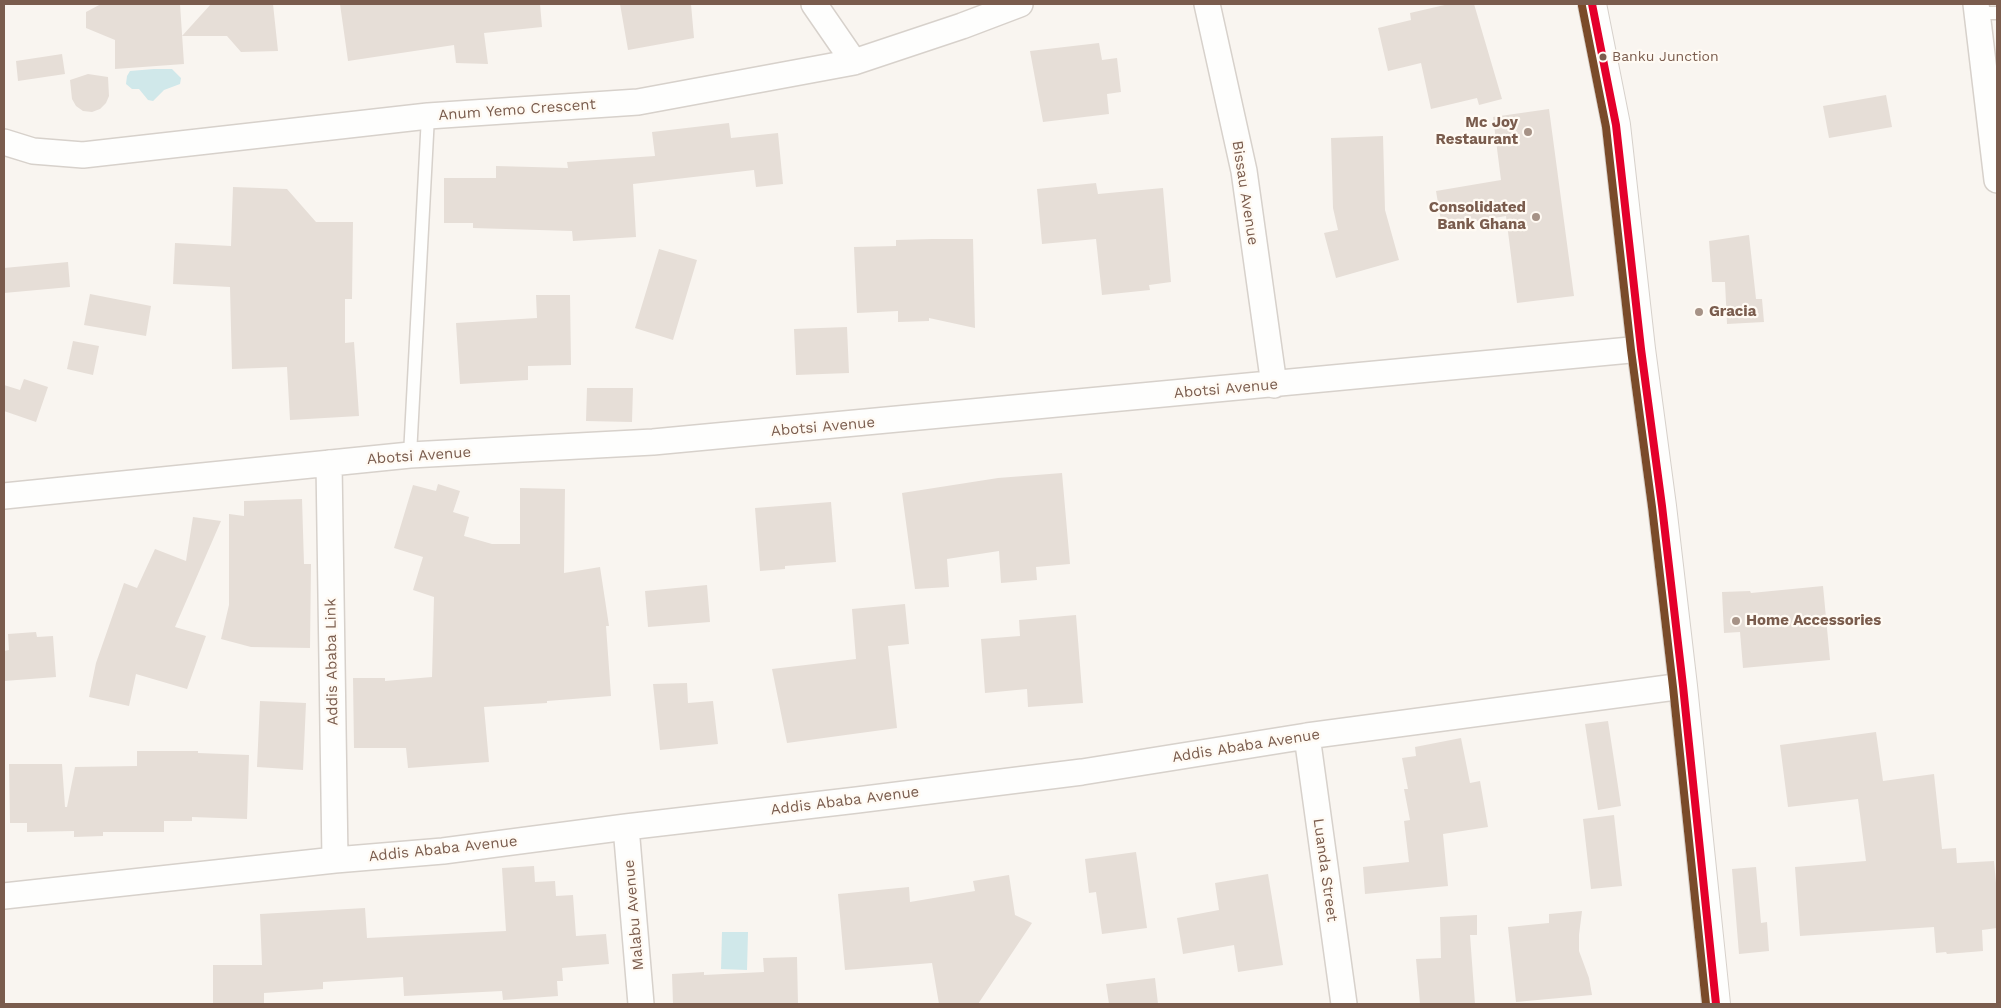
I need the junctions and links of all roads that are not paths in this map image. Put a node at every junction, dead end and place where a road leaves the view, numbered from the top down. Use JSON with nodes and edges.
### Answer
{"nodes":[{"id":1,"x":814,"y":4,"type":"edge"},
{"id":2,"x":1020,"y":4,"type":"edge"},
{"id":3,"x":1207,"y":4,"type":"edge"},
{"id":4,"x":1592,"y":4,"type":"edge"},
{"id":5,"x":1983,"y":10,"type":"edge"},
{"id":6,"x":854,"y":62,"type":"junction"},
{"id":7,"x":428,"y":116,"type":"junction"},
{"id":8,"x":4,"y":142,"type":"edge"},
{"id":9,"x":1997,"y":180,"type":"edge"},
{"id":10,"x":1641,"y":349,"type":"junction"},
{"id":11,"x":1274,"y":384,"type":"junction"},
{"id":12,"x":410,"y":455,"type":"junction"},
{"id":13,"x":329,"y":464,"type":"junction"},
{"id":14,"x":4,"y":496,"type":"edge"},
{"id":15,"x":1683,"y":686,"type":"junction"},
{"id":16,"x":1307,"y":736,"type":"junction"},
{"id":17,"x":626,"y":826,"type":"junction"},
{"id":18,"x":336,"y":860,"type":"junction"},
{"id":19,"x":4,"y":896,"type":"edge"},
{"id":20,"x":641,"y":1004,"type":"edge"},
{"id":21,"x":1344,"y":1004,"type":"edge"},
{"id":22,"x":1716,"y":1004,"type":"edge"}],
"edges":[{"from":1,"to":6,"type":"street"},
{"from":2,"to":6,"type":"street","name":"Anum Yemo Crescent"},
{"from":3,"to":11,"type":"street","name":"Bissau Avenue"},
{"from":4,"to":10,"type":"street"},
{"from":5,"to":9,"type":"street"},
{"from":6,"to":7,"type":"street","name":"Anum Yemo Crescent"},
{"from":7,"to":8,"type":"street","name":"Anum Yemo Crescent"},
{"from":7,"to":12,"type":"lane"},
{"from":10,"to":11,"type":"street","name":"Abotsi Avenue"},
{"from":10,"to":15,"type":"street"},
{"from":11,"to":12,"type":"street","name":"Abotsi Avenue"},
{"from":12,"to":13,"type":"street","name":"Abotsi Avenue"},
{"from":13,"to":14,"type":"street","name":"Abotsi Avenue"},
{"from":13,"to":18,"type":"street","name":"Addis Ababa Link"},
{"from":15,"to":16,"type":"street","name":"Addis Ababa Avenue"},
{"from":15,"to":22,"type":"street"},
{"from":16,"to":17,"type":"street","name":"Addis Ababa Avenue"},
{"from":16,"to":21,"type":"street","name":"Luanda Street"},
{"from":17,"to":18,"type":"street","name":"Addis Ababa Avenue"},
{"from":17,"to":20,"type":"street","name":"Malabu Avenue"},
{"from":18,"to":19,"type":"street","name":"Addis Ababa Avenue"}]}
